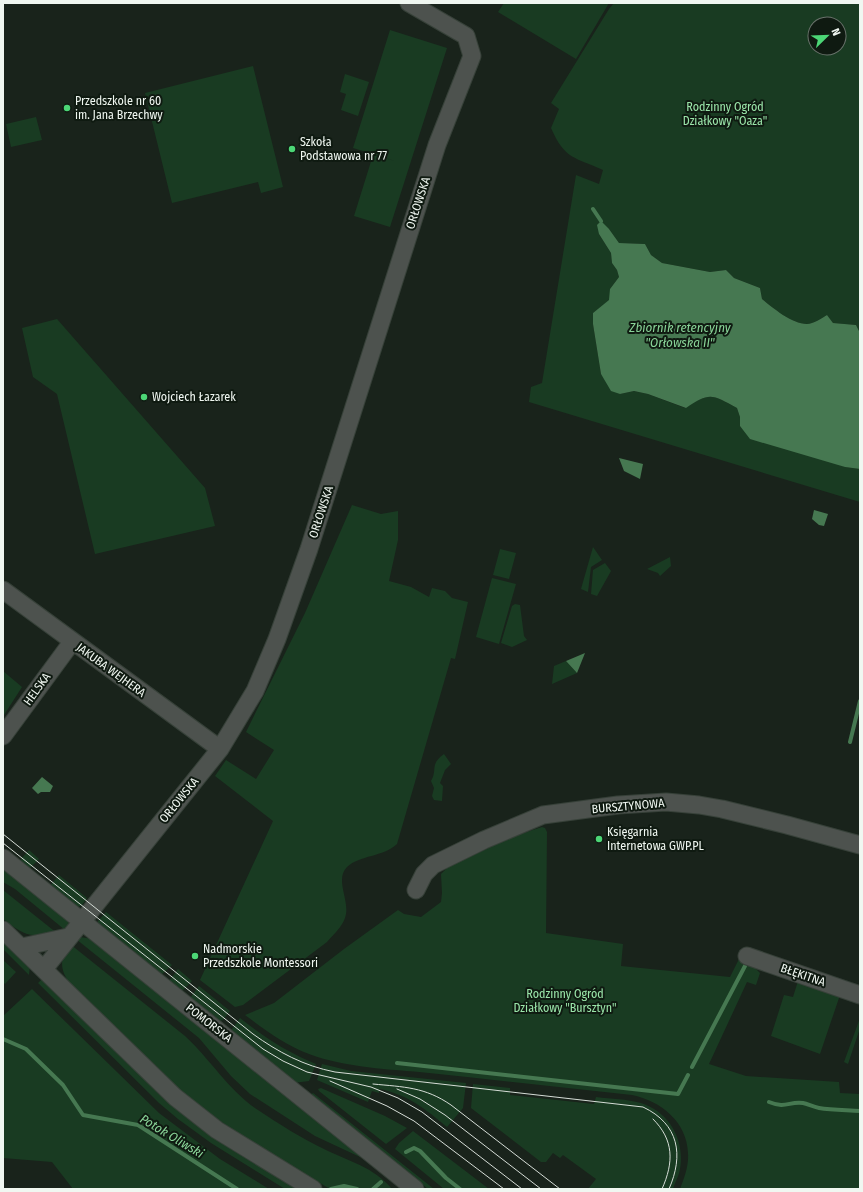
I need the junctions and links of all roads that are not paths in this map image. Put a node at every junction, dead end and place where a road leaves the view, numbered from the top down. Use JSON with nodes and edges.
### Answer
{"nodes":[{"id":1,"x":409,"y":3,"type":"edge"},
{"id":2,"x":3,"y":590,"type":"edge"},
{"id":3,"x":72,"y":642,"type":"junction"},
{"id":4,"x":3,"y":736,"type":"edge"},
{"id":5,"x":220,"y":749,"type":"junction"},
{"id":6,"x":860,"y":845,"type":"edge"},
{"id":7,"x":3,"y":858,"type":"edge"},
{"id":8,"x":416,"y":890,"type":"dead end"},
{"id":9,"x":82,"y":922,"type":"junction"},
{"id":10,"x":3,"y":930,"type":"edge"},
{"id":11,"x":68,"y":937,"type":"junction"},
{"id":12,"x":22,"y":947,"type":"junction"},
{"id":13,"x":747,"y":956,"type":"dead end"},
{"id":14,"x":44,"y":969,"type":"junction"},
{"id":15,"x":860,"y":995,"type":"edge"},
{"id":16,"x":313,"y":1189,"type":"edge"},
{"id":17,"x":415,"y":1189,"type":"edge"}],
"edges":[{"from":1,"to":5,"type":"street","name":"ORŁOWSKA"},
{"from":2,"to":3,"type":"street","name":"JAKUBA WEJHERA"},
{"from":3,"to":4,"type":"street","name":"HELSKA"},
{"from":3,"to":5,"type":"street","name":"JAKUBA WEJHERA"},
{"from":5,"to":9,"type":"street","name":"ORŁOWSKA"},
{"from":6,"to":8,"type":"street","name":"BURSZTYNOWA"},
{"from":7,"to":9,"type":"street","name":"POMORSKA"},
{"from":9,"to":11,"type":"street","name":"ORŁOWSKA"},
{"from":9,"to":17,"type":"street","name":"POMORSKA"},
{"from":10,"to":12,"type":"street"},
{"from":11,"to":12,"type":"street"},
{"from":11,"to":14,"type":"street","name":"ORŁOWSKA"},
{"from":12,"to":14,"type":"street"},
{"from":13,"to":15,"type":"street","name":"BŁĘKITNA"},
{"from":14,"to":16,"type":"street"}]}
